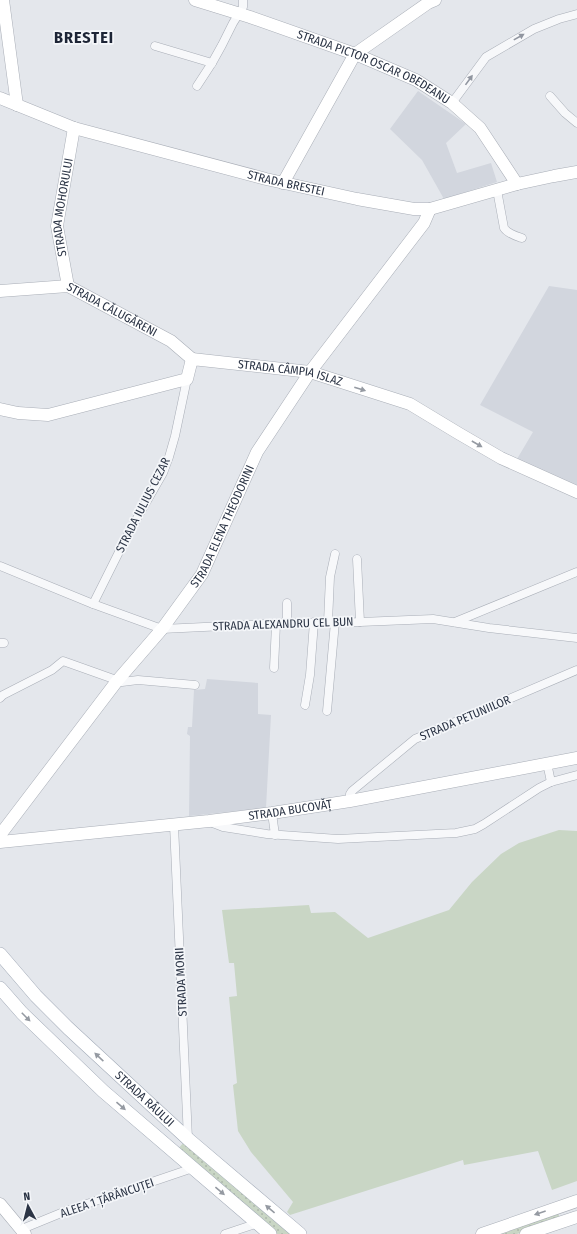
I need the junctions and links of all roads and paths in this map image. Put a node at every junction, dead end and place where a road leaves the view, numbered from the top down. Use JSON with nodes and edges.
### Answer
{"nodes":[{"id":1,"x":3,"y":0,"type":"edge"},
{"id":2,"x":195,"y":0,"type":"edge"},
{"id":3,"x":243,"y":0,"type":"edge"},
{"id":4,"x":435,"y":0,"type":"edge"},
{"id":5,"x":239,"y":13,"type":"junction"},
{"id":6,"x":577,"y":14,"type":"edge"},
{"id":7,"x":155,"y":46,"type":"dead end"},
{"id":8,"x":355,"y":54,"type":"junction"},
{"id":9,"x":212,"y":63,"type":"junction"},
{"id":10,"x":197,"y":86,"type":"dead end"},
{"id":11,"x":550,"y":96,"type":"dead end"},
{"id":12,"x":0,"y":98,"type":"edge"},
{"id":13,"x":452,"y":103,"type":"junction"},
{"id":14,"x":17,"y":105,"type":"junction"},
{"id":15,"x":577,"y":123,"type":"edge"},
{"id":16,"x":74,"y":128,"type":"junction"},
{"id":17,"x":577,"y":172,"type":"edge"},
{"id":18,"x":284,"y":183,"type":"junction"},
{"id":19,"x":517,"y":184,"type":"junction"},
{"id":20,"x":497,"y":190,"type":"junction"},
{"id":21,"x":430,"y":209,"type":"junction"},
{"id":22,"x":522,"y":238,"type":"dead end"},
{"id":23,"x":68,"y":286,"type":"junction"},
{"id":24,"x":0,"y":291,"type":"edge"},
{"id":25,"x":192,"y":359,"type":"junction"},
{"id":26,"x":310,"y":372,"type":"junction"},
{"id":27,"x":188,"y":379,"type":"junction"},
{"id":28,"x":0,"y":409,"type":"edge"},
{"id":29,"x":577,"y":492,"type":"edge"},
{"id":30,"x":335,"y":554,"type":"dead end"},
{"id":31,"x":357,"y":559,"type":"dead end"},
{"id":32,"x":0,"y":566,"type":"edge"},
{"id":33,"x":577,"y":572,"type":"edge"},
{"id":34,"x":287,"y":603,"type":"dead end"},
{"id":35,"x":93,"y":604,"type":"junction"},
{"id":36,"x":314,"y":622,"type":"junction"},
{"id":37,"x":331,"y":622,"type":"junction"},
{"id":38,"x":360,"y":622,"type":"junction"},
{"id":39,"x":454,"y":622,"type":"junction"},
{"id":40,"x":287,"y":623,"type":"junction"},
{"id":41,"x":276,"y":624,"type":"junction"},
{"id":42,"x":162,"y":629,"type":"junction"},
{"id":43,"x":577,"y":638,"type":"edge"},
{"id":44,"x":274,"y":668,"type":"dead end"},
{"id":45,"x":577,"y":670,"type":"edge"},
{"id":46,"x":117,"y":681,"type":"junction"},
{"id":47,"x":194,"y":685,"type":"dead end"},
{"id":48,"x":0,"y":698,"type":"edge"},
{"id":49,"x":305,"y":705,"type":"dead end"},
{"id":50,"x":327,"y":712,"type":"dead end"},
{"id":51,"x":577,"y":758,"type":"edge"},
{"id":52,"x":547,"y":763,"type":"junction"},
{"id":53,"x":577,"y":775,"type":"edge"},
{"id":54,"x":551,"y":782,"type":"junction"},
{"id":55,"x":350,"y":801,"type":"junction"},
{"id":56,"x":272,"y":814,"type":"junction"},
{"id":57,"x":209,"y":821,"type":"junction"},
{"id":58,"x":174,"y":824,"type":"junction"},
{"id":59,"x":0,"y":835,"type":"edge"},
{"id":60,"x":275,"y":835,"type":"junction"},
{"id":61,"x":0,"y":842,"type":"edge"},
{"id":62,"x":0,"y":954,"type":"edge"},
{"id":63,"x":0,"y":988,"type":"edge"},
{"id":64,"x":188,"y":1139,"type":"junction"},
{"id":65,"x":193,"y":1168,"type":"junction"},
{"id":66,"x":577,"y":1200,"type":"edge"},
{"id":67,"x":0,"y":1204,"type":"edge"},
{"id":68,"x":577,"y":1216,"type":"edge"},
{"id":69,"x":258,"y":1223,"type":"junction"},
{"id":70,"x":23,"y":1232,"type":"edge"},
{"id":71,"x":225,"y":1234,"type":"edge"},
{"id":72,"x":270,"y":1234,"type":"edge"},
{"id":73,"x":300,"y":1234,"type":"edge"},
{"id":74,"x":482,"y":1234,"type":"edge"},
{"id":75,"x":526,"y":1234,"type":"edge"}],
"edges":[{"from":1,"to":14,"type":"street"},
{"from":2,"to":5,"type":"street","name":"STRADA PICTOR OSCAR OBEDEANU"},
{"from":3,"to":5,"type":"street"},
{"from":4,"to":8,"type":"street"},
{"from":5,"to":8,"type":"street","name":"STRADA PICTOR OSCAR OBEDEANU"},
{"from":5,"to":9,"type":"street"},
{"from":13,"to":6,"type":"street","one_way":true},
{"from":7,"to":9,"type":"street"},
{"from":8,"to":13,"type":"street","name":"STRADA PICTOR OSCAR OBEDEANU"},
{"from":8,"to":18,"type":"street"},
{"from":9,"to":10,"type":"street"},
{"from":11,"to":15,"type":"street"},
{"from":12,"to":14,"type":"street","name":"STRADA BRESTEI"},
{"from":13,"to":19,"type":"street","name":"STRADA PICTOR OSCAR OBEDEANU"},
{"from":14,"to":16,"type":"street","name":"STRADA BRESTEI"},
{"from":16,"to":18,"type":"street","name":"STRADA BRESTEI"},
{"from":16,"to":23,"type":"street","name":"STRADA MOHORULUI"},
{"from":17,"to":19,"type":"street","name":"STRADA BRESTEI"},
{"from":18,"to":21,"type":"street","name":"STRADA BRESTEI"},
{"from":19,"to":20,"type":"street","name":"STRADA BRESTEI"},
{"from":20,"to":21,"type":"street","name":"STRADA BRESTEI"},
{"from":20,"to":22,"type":"street"},
{"from":21,"to":26,"type":"street","name":"STRADA ELENA THEODORINI"},
{"from":23,"to":24,"type":"street","name":"STRADA CĂLUGĂRENI"},
{"from":23,"to":25,"type":"street","name":"STRADA CĂLUGĂRENI"},
{"from":25,"to":26,"type":"street","name":"STRADA CÂMPIA ISLAZ"},
{"from":25,"to":27,"type":"street"},
{"from":26,"to":29,"type":"street","name":"STRADA CÂMPIA ISLAZ","one_way":true},
{"from":26,"to":42,"type":"street","name":"STRADA ELENA THEODORINI"},
{"from":27,"to":28,"type":"street"},
{"from":27,"to":35,"type":"street","name":"STRADA IULIUS CEZAR"},
{"from":30,"to":37,"type":"street"},
{"from":31,"to":38,"type":"street"},
{"from":32,"to":35,"type":"street","name":"STRADA ALEXANDRU CEL BUN"},
{"from":33,"to":39,"type":"street"},
{"from":34,"to":40,"type":"street"},
{"from":35,"to":42,"type":"street","name":"STRADA ALEXANDRU CEL BUN"},
{"from":36,"to":37,"type":"street","name":"STRADA ALEXANDRU CEL BUN"},
{"from":36,"to":40,"type":"street","name":"STRADA ALEXANDRU CEL BUN"},
{"from":36,"to":49,"type":"street"},
{"from":37,"to":38,"type":"street","name":"STRADA ALEXANDRU CEL BUN"},
{"from":37,"to":50,"type":"street"},
{"from":38,"to":39,"type":"street","name":"STRADA ALEXANDRU CEL BUN"},
{"from":39,"to":43,"type":"street","name":"STRADA ALEXANDRU CEL BUN"},
{"from":40,"to":41,"type":"street","name":"STRADA ALEXANDRU CEL BUN"},
{"from":41,"to":42,"type":"street","name":"STRADA ALEXANDRU CEL BUN"},
{"from":41,"to":44,"type":"street"},
{"from":42,"to":46,"type":"street","name":"STRADA ELENA THEODORINI"},
{"from":45,"to":55,"type":"street","name":"STRADA PETUNIILOR"},
{"from":46,"to":47,"type":"street"},
{"from":46,"to":48,"type":"street"},
{"from":46,"to":59,"type":"street","name":"STRADA ELENA THEODORINI"},
{"from":51,"to":52,"type":"street","name":"STRADA BUCOVĂȚ"},
{"from":52,"to":54,"type":"street"},
{"from":52,"to":55,"type":"street","name":"STRADA BUCOVĂȚ"},
{"from":53,"to":54,"type":"street"},
{"from":54,"to":60,"type":"street"},
{"from":55,"to":56,"type":"street","name":"STRADA BUCOVĂȚ"},
{"from":56,"to":57,"type":"street","name":"STRADA BUCOVĂȚ"},
{"from":56,"to":60,"type":"street"},
{"from":57,"to":58,"type":"street","name":"STRADA BUCOVĂȚ"},
{"from":57,"to":60,"type":"street"},
{"from":58,"to":61,"type":"street","name":"STRADA BUCOVĂȚ"},
{"from":58,"to":64,"type":"street","name":"STRADA MORII"},
{"from":64,"to":62,"type":"main road","name":"STRADA RÂULUI","one_way":true},
{"from":63,"to":65,"type":"main road","name":"STRADA RÂULUI","one_way":true},
{"from":73,"to":64,"type":"main road","name":"STRADA RÂULUI","one_way":true},
{"from":65,"to":69,"type":"main road","name":"STRADA RÂULUI","one_way":true},
{"from":65,"to":70,"type":"street","name":"ALEEA 1 ȚĂRĂNCUȚEI"},
{"from":66,"to":74,"type":"street","one_way":true},
{"from":67,"to":70,"type":"street"},
{"from":68,"to":75,"type":"street"},
{"from":69,"to":71,"type":"street"},
{"from":69,"to":72,"type":"main road","name":"STRADA RÂULUI"}]}
